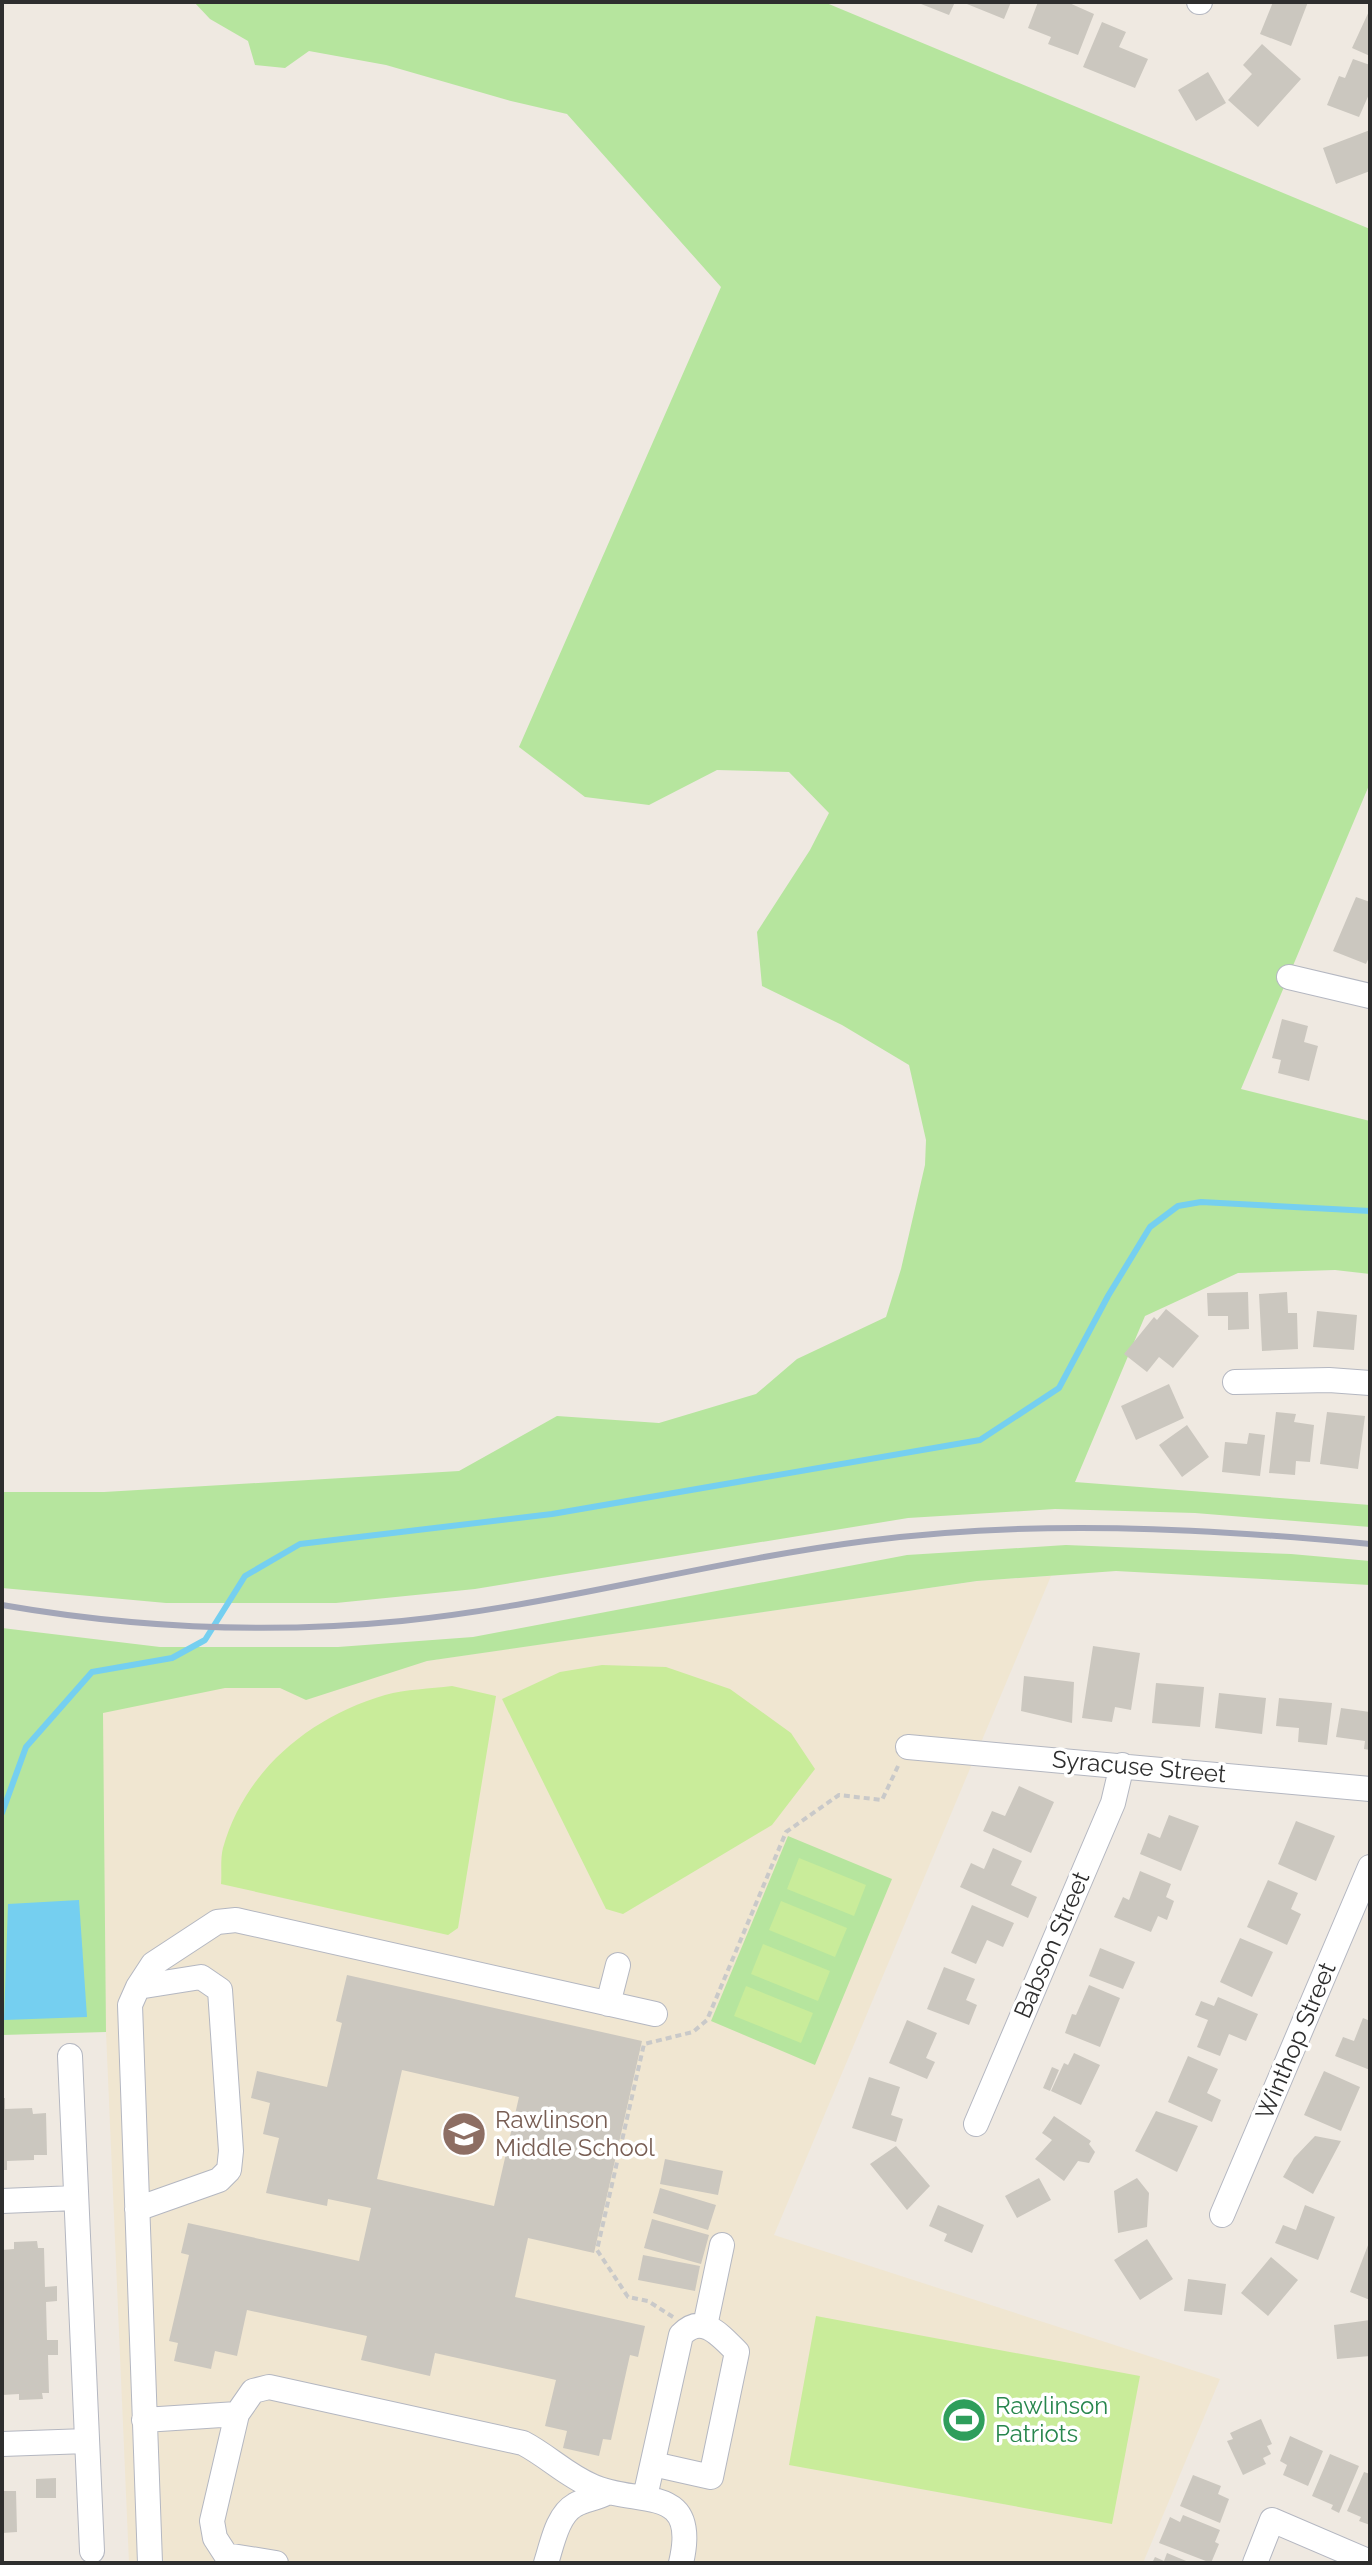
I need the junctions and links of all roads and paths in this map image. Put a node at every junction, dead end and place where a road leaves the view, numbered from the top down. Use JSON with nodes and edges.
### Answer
{"nodes":[{"id":1,"x":1289,"y":977,"type":"dead end"},
{"id":2,"x":1370,"y":996,"type":"edge"},
{"id":3,"x":1235,"y":1382,"type":"dead end"},
{"id":4,"x":1370,"y":1383,"type":"edge"},
{"id":5,"x":908,"y":1747,"type":"joint"},
{"id":6,"x":1122,"y":1765,"type":"junction"},
{"id":7,"x":1370,"y":1789,"type":"edge"},
{"id":8,"x":1370,"y":1867,"type":"edge"},
{"id":9,"x":618,"y":1965,"type":"dead end"},
{"id":10,"x":138,"y":1987,"type":"junction"},
{"id":11,"x":608,"y":2004,"type":"junction"},
{"id":12,"x":655,"y":2014,"type":"dead end"},
{"id":13,"x":70,"y":2056,"type":"dead end"},
{"id":14,"x":976,"y":2124,"type":"dead end"},
{"id":15,"x":76,"y":2198,"type":"junction"},
{"id":16,"x":2,"y":2201,"type":"edge"},
{"id":17,"x":137,"y":2209,"type":"junction"},
{"id":18,"x":1222,"y":2215,"type":"dead end"},
{"id":19,"x":722,"y":2245,"type":"dead end"},
{"id":20,"x":696,"y":2327,"type":"junction"},
{"id":21,"x":237,"y":2414,"type":"junction"},
{"id":22,"x":144,"y":2420,"type":"junction"},
{"id":23,"x":87,"y":2441,"type":"junction"},
{"id":24,"x":2,"y":2444,"type":"edge"},
{"id":25,"x":653,"y":2464,"type":"junction"},
{"id":26,"x":606,"y":2493,"type":"junction"},
{"id":27,"x":645,"y":2497,"type":"junction"},
{"id":28,"x":92,"y":2551,"type":"dead end"},
{"id":29,"x":1370,"y":2562,"type":"edge"},
{"id":30,"x":150,"y":2563,"type":"edge"},
{"id":31,"x":276,"y":2563,"type":"edge"},
{"id":32,"x":546,"y":2563,"type":"edge"},
{"id":33,"x":681,"y":2563,"type":"edge"},
{"id":34,"x":1255,"y":2563,"type":"edge"}],
"edges":[{"from":1,"to":2,"type":"street"},
{"from":3,"to":4,"type":"street"},
{"from":5,"to":6,"type":"street","name":"Syracuse Street"},
{"from":5,"to":20,"type":"path"},
{"from":6,"to":7,"type":"street","name":"Syracuse Street"},
{"from":6,"to":14,"type":"street","name":"Babson Street"},
{"from":8,"to":18,"type":"street","name":"Winthop Street"},
{"from":9,"to":11,"type":"street"},
{"from":10,"to":11,"type":"street"},
{"from":10,"to":17,"type":"street"},
{"from":10,"to":17,"type":"street"},
{"from":11,"to":12,"type":"street"},
{"from":13,"to":15,"type":"street"},
{"from":15,"to":16,"type":"street"},
{"from":15,"to":23,"type":"street"},
{"from":17,"to":22,"type":"street"},
{"from":19,"to":20,"type":"street"},
{"from":20,"to":25,"type":"street"},
{"from":20,"to":25,"type":"street"},
{"from":21,"to":22,"type":"street"},
{"from":21,"to":26,"type":"street"},
{"from":21,"to":31,"type":"street"},
{"from":22,"to":30,"type":"street"},
{"from":23,"to":24,"type":"street"},
{"from":23,"to":28,"type":"street"},
{"from":25,"to":27,"type":"street"},
{"from":26,"to":27,"type":"street"},
{"from":26,"to":32,"type":"street"},
{"from":27,"to":33,"type":"street"},
{"from":29,"to":34,"type":"street"}]}
